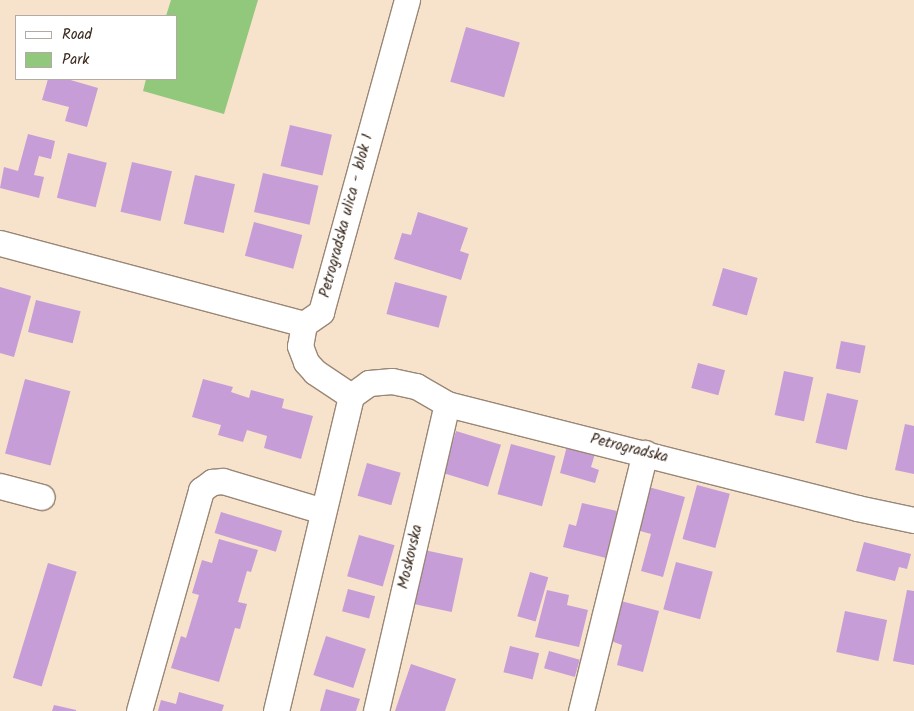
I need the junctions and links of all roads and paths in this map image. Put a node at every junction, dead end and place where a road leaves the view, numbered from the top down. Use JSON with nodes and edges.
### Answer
{"nodes":[{"id":1,"x":407,"y":0,"type":"edge"},
{"id":2,"x":0,"y":243,"type":"edge"},
{"id":3,"x":304,"y":324,"type":"junction"},
{"id":4,"x":351,"y":396,"type":"junction"},
{"id":5,"x":447,"y":404,"type":"junction"},
{"id":6,"x":644,"y":453,"type":"junction"},
{"id":7,"x":0,"y":486,"type":"edge"},
{"id":8,"x":42,"y":497,"type":"dead end"},
{"id":9,"x":323,"y":511,"type":"junction"},
{"id":10,"x":914,"y":520,"type":"edge"},
{"id":11,"x":138,"y":711,"type":"edge"},
{"id":12,"x":276,"y":711,"type":"edge"},
{"id":13,"x":376,"y":711,"type":"edge"},
{"id":14,"x":581,"y":711,"type":"edge"}],
"edges":[{"from":1,"to":3,"type":"street","name":"Petrogradska ulica - blok 1"},
{"from":2,"to":3,"type":"street"},
{"from":3,"to":4,"type":"street"},
{"from":4,"to":5,"type":"street","name":"Petrogradska"},
{"from":4,"to":9,"type":"street"},
{"from":5,"to":6,"type":"street","name":"Petrogradska"},
{"from":5,"to":13,"type":"street","name":"Moskovska"},
{"from":6,"to":10,"type":"street","name":"Petrogradska"},
{"from":6,"to":14,"type":"street"},
{"from":7,"to":8,"type":"street"},
{"from":9,"to":11,"type":"street"},
{"from":9,"to":12,"type":"street"}]}
